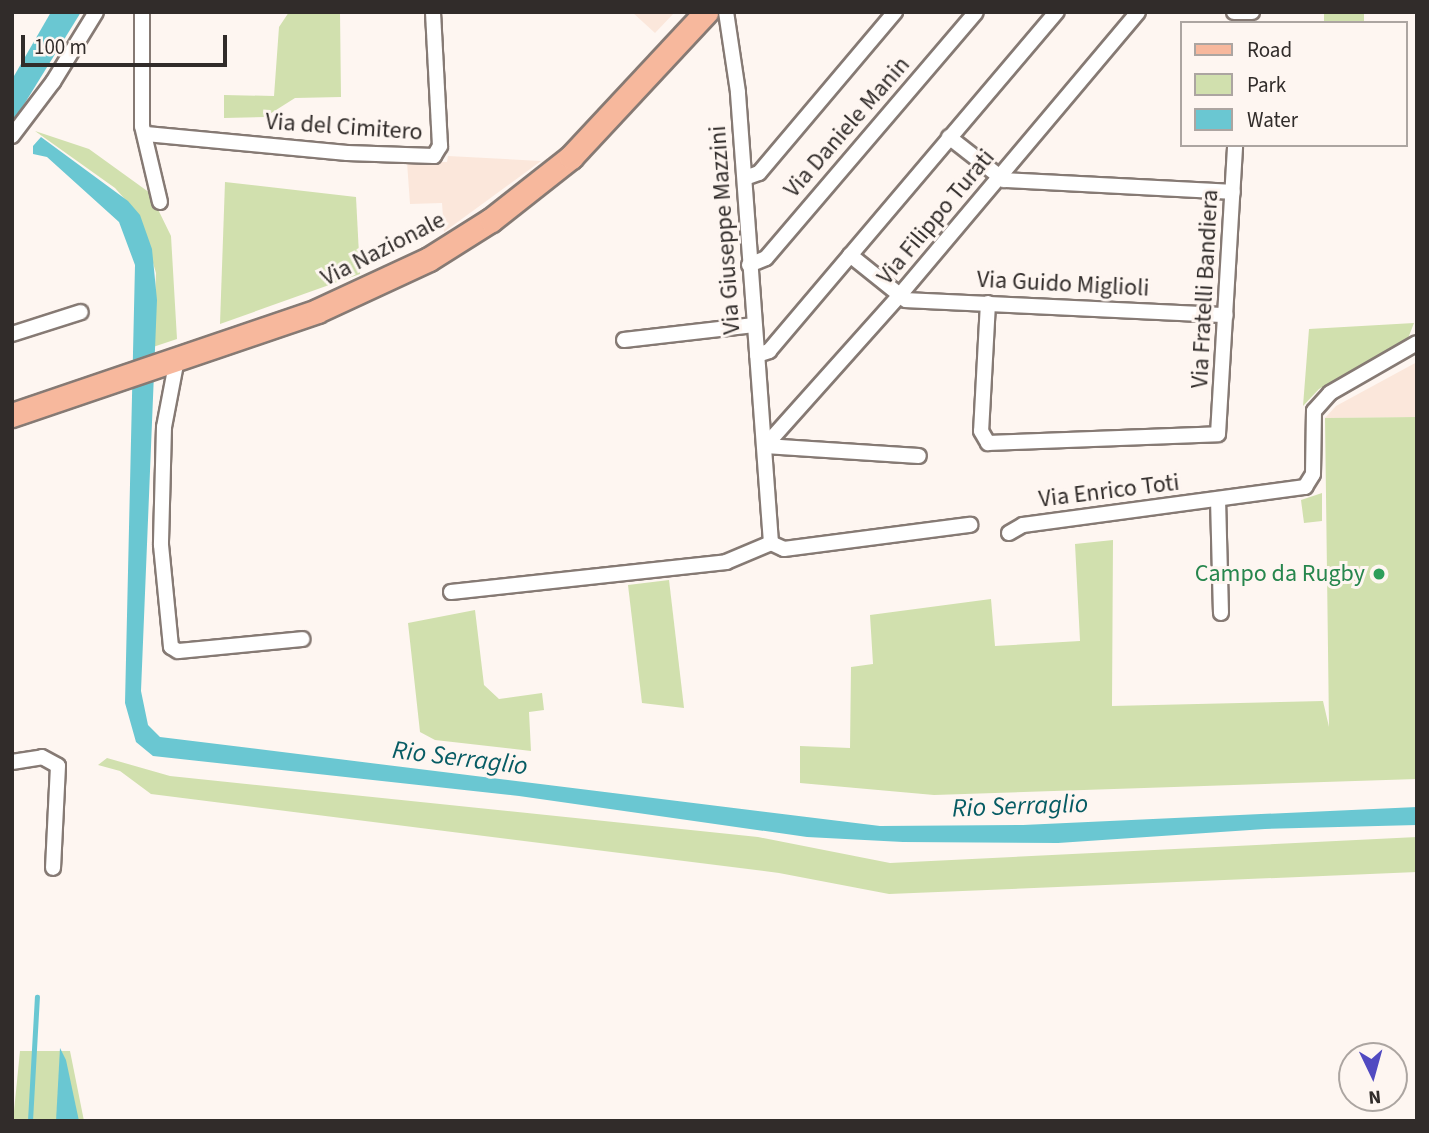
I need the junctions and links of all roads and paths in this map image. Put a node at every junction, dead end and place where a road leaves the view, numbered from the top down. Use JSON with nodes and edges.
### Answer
{"nodes":[{"id":1,"x":96,"y":12,"type":"edge"},
{"id":2,"x":142,"y":12,"type":"edge"},
{"id":3,"x":433,"y":12,"type":"edge"},
{"id":4,"x":706,"y":12,"type":"edge"},
{"id":5,"x":726,"y":12,"type":"edge"},
{"id":6,"x":895,"y":12,"type":"edge"},
{"id":7,"x":976,"y":12,"type":"edge"},
{"id":8,"x":1057,"y":12,"type":"edge"},
{"id":9,"x":1138,"y":12,"type":"edge"},
{"id":10,"x":146,"y":134,"type":"junction"},
{"id":11,"x":12,"y":136,"type":"edge"},
{"id":12,"x":949,"y":137,"type":"junction"},
{"id":13,"x":1235,"y":147,"type":"edge"},
{"id":14,"x":745,"y":178,"type":"junction"},
{"id":15,"x":998,"y":178,"type":"junction"},
{"id":16,"x":1233,"y":192,"type":"junction"},
{"id":17,"x":160,"y":202,"type":"dead end"},
{"id":18,"x":850,"y":255,"type":"junction"},
{"id":19,"x":749,"y":265,"type":"junction"},
{"id":20,"x":899,"y":296,"type":"junction"},
{"id":21,"x":988,"y":303,"type":"junction"},
{"id":22,"x":81,"y":312,"type":"dead end"},
{"id":23,"x":1226,"y":315,"type":"junction"},
{"id":24,"x":754,"y":326,"type":"junction"},
{"id":25,"x":12,"y":334,"type":"edge"},
{"id":26,"x":624,"y":340,"type":"dead end"},
{"id":27,"x":1417,"y":343,"type":"edge"},
{"id":28,"x":757,"y":355,"type":"junction"},
{"id":29,"x":171,"y":361,"type":"junction"},
{"id":30,"x":12,"y":415,"type":"edge"},
{"id":31,"x":765,"y":446,"type":"junction"},
{"id":32,"x":919,"y":456,"type":"dead end"},
{"id":33,"x":1218,"y":499,"type":"junction"},
{"id":34,"x":971,"y":525,"type":"dead end"},
{"id":35,"x":1009,"y":533,"type":"dead end"},
{"id":36,"x":771,"y":543,"type":"junction"},
{"id":37,"x":451,"y":592,"type":"dead end"},
{"id":38,"x":1221,"y":614,"type":"dead end"},
{"id":39,"x":302,"y":639,"type":"dead end"},
{"id":40,"x":12,"y":762,"type":"edge"},
{"id":41,"x":53,"y":868,"type":"dead end"}],
"edges":[{"from":1,"to":11,"type":"street"},
{"from":2,"to":10,"type":"street"},
{"from":3,"to":10,"type":"street","name":"Via del Cimitero"},
{"from":4,"to":29,"type":"main road","name":"Via Nazionale"},
{"from":5,"to":14,"type":"street","name":"Via Giuseppe Mazzini"},
{"from":6,"to":14,"type":"street"},
{"from":7,"to":19,"type":"street","name":"Via Daniele Manin"},
{"from":8,"to":12,"type":"street"},
{"from":9,"to":15,"type":"street","name":"Via Filippo Turati"},
{"from":10,"to":17,"type":"street"},
{"from":12,"to":15,"type":"street"},
{"from":12,"to":18,"type":"street"},
{"from":13,"to":16,"type":"street","name":"Via Fratelli Bandiera"},
{"from":14,"to":19,"type":"street","name":"Via Giuseppe Mazzini"},
{"from":15,"to":16,"type":"street"},
{"from":15,"to":20,"type":"street","name":"Via Filippo Turati"},
{"from":16,"to":23,"type":"street","name":"Via Fratelli Bandiera"},
{"from":18,"to":20,"type":"street"},
{"from":18,"to":28,"type":"street"},
{"from":19,"to":24,"type":"street","name":"Via Giuseppe Mazzini"},
{"from":20,"to":21,"type":"street","name":"Via Guido Miglioli"},
{"from":20,"to":31,"type":"street","name":"Via Filippo Turati"},
{"from":21,"to":23,"type":"street","name":"Via Guido Miglioli"},
{"from":21,"to":23,"type":"street","name":"Via Fratelli Bandiera"},
{"from":22,"to":25,"type":"street"},
{"from":24,"to":26,"type":"street"},
{"from":24,"to":28,"type":"street","name":"Via Giuseppe Mazzini"},
{"from":27,"to":33,"type":"street","name":"Via Enrico Toti"},
{"from":28,"to":31,"type":"street","name":"Via Giuseppe Mazzini"},
{"from":29,"to":30,"type":"main road","name":"Via Nazionale"},
{"from":29,"to":39,"type":"street"},
{"from":31,"to":32,"type":"street"},
{"from":31,"to":36,"type":"street","name":"Via Giuseppe Mazzini"},
{"from":33,"to":35,"type":"street","name":"Via Enrico Toti"},
{"from":33,"to":38,"type":"street"},
{"from":34,"to":36,"type":"street"},
{"from":36,"to":37,"type":"street"},
{"from":40,"to":41,"type":"street"}]}
